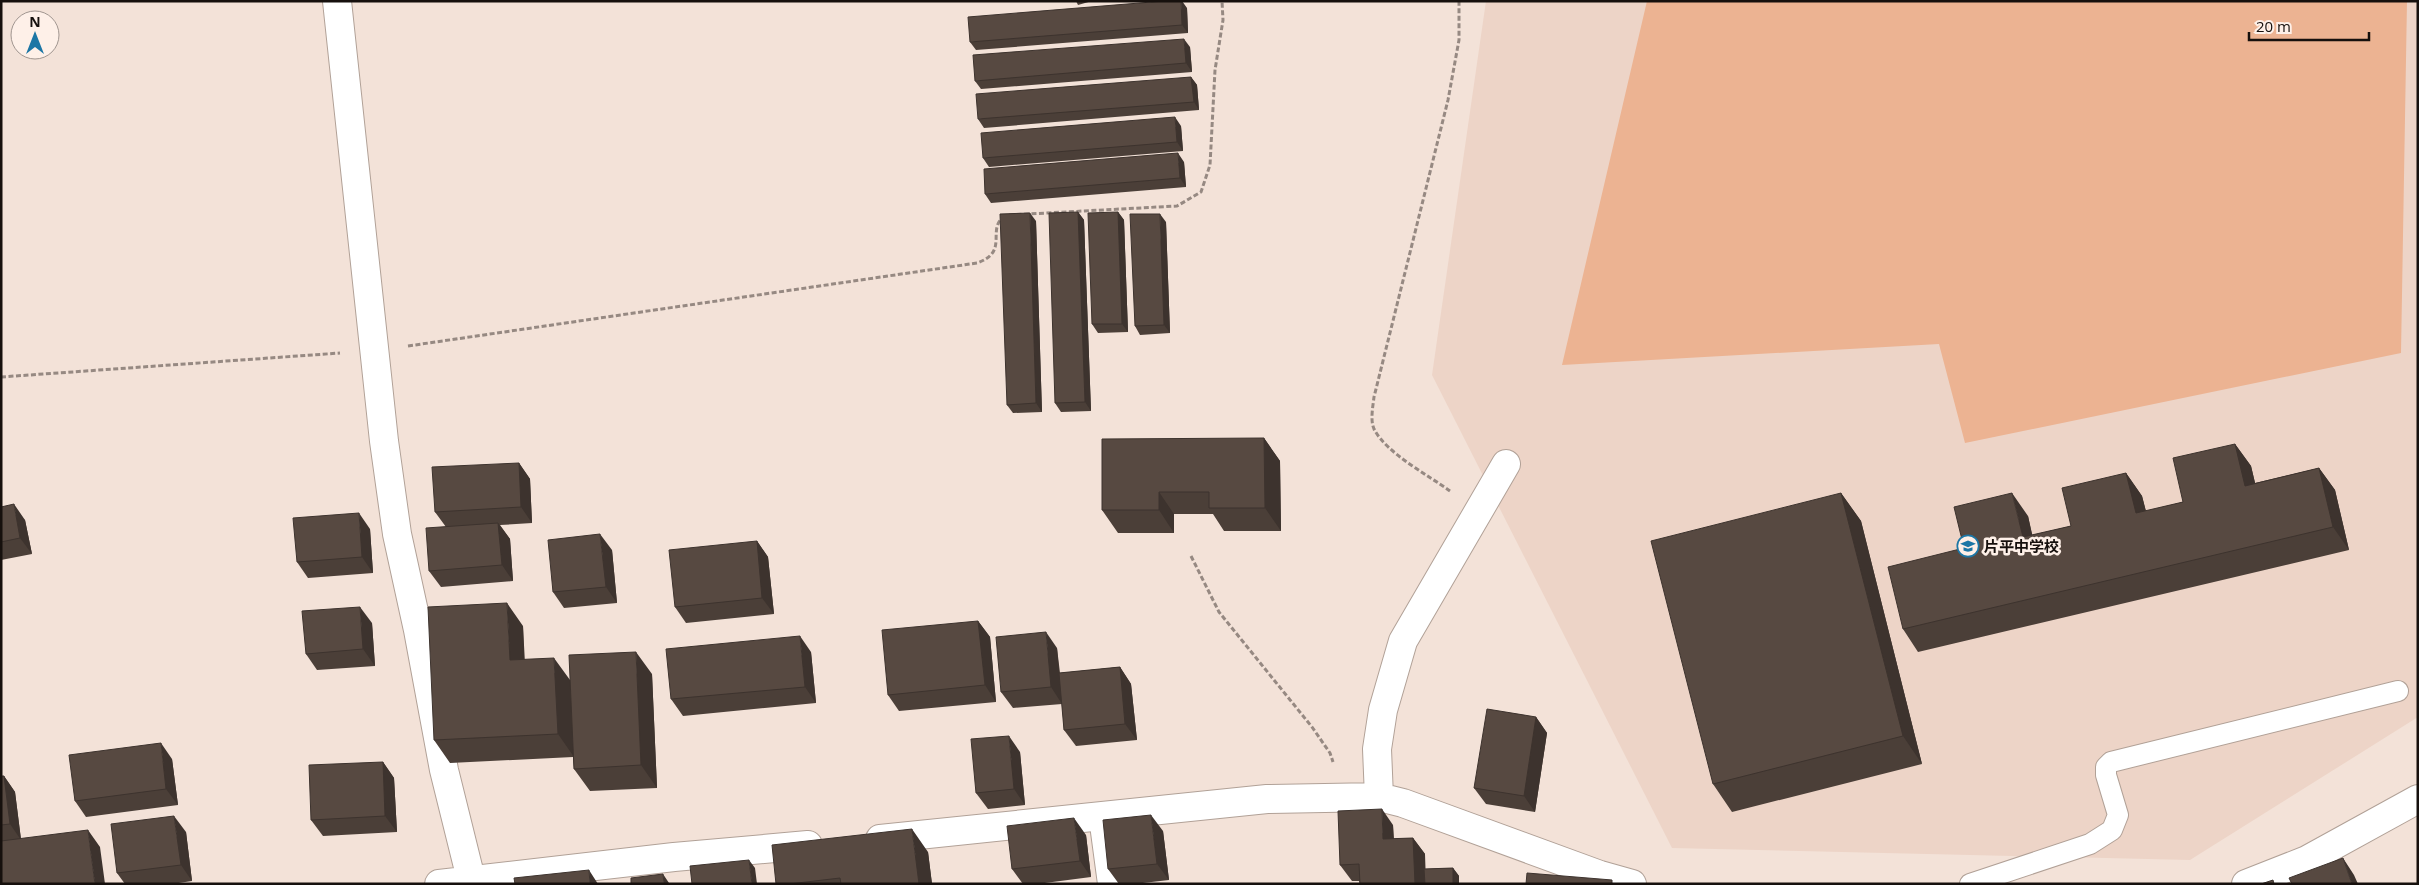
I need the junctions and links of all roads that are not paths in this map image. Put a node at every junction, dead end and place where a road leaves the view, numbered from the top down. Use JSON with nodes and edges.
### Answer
{"nodes":[{"id":1,"x":337,"y":1,"type":"edge"},
{"id":2,"x":1506,"y":464,"type":"dead end"},
{"id":3,"x":2398,"y":691,"type":"dead end"},
{"id":4,"x":1380,"y":797,"type":"junction"},
{"id":5,"x":2418,"y":799,"type":"edge"},
{"id":6,"x":1099,"y":817,"type":"junction"},
{"id":7,"x":471,"y":879,"type":"junction"},
{"id":8,"x":439,"y":884,"type":"edge"},
{"id":9,"x":1108,"y":884,"type":"edge"},
{"id":10,"x":1632,"y":884,"type":"edge"},
{"id":11,"x":1970,"y":884,"type":"edge"},
{"id":12,"x":2246,"y":884,"type":"edge"}],
"edges":[{"from":1,"to":7,"type":"street"},
{"from":2,"to":4,"type":"street"},
{"from":3,"to":11,"type":"lane"},
{"from":4,"to":6,"type":"street"},
{"from":4,"to":10,"type":"street"},
{"from":5,"to":12,"type":"street"},
{"from":6,"to":7,"type":"street"},
{"from":6,"to":9,"type":"lane"},
{"from":7,"to":8,"type":"street"}]}
